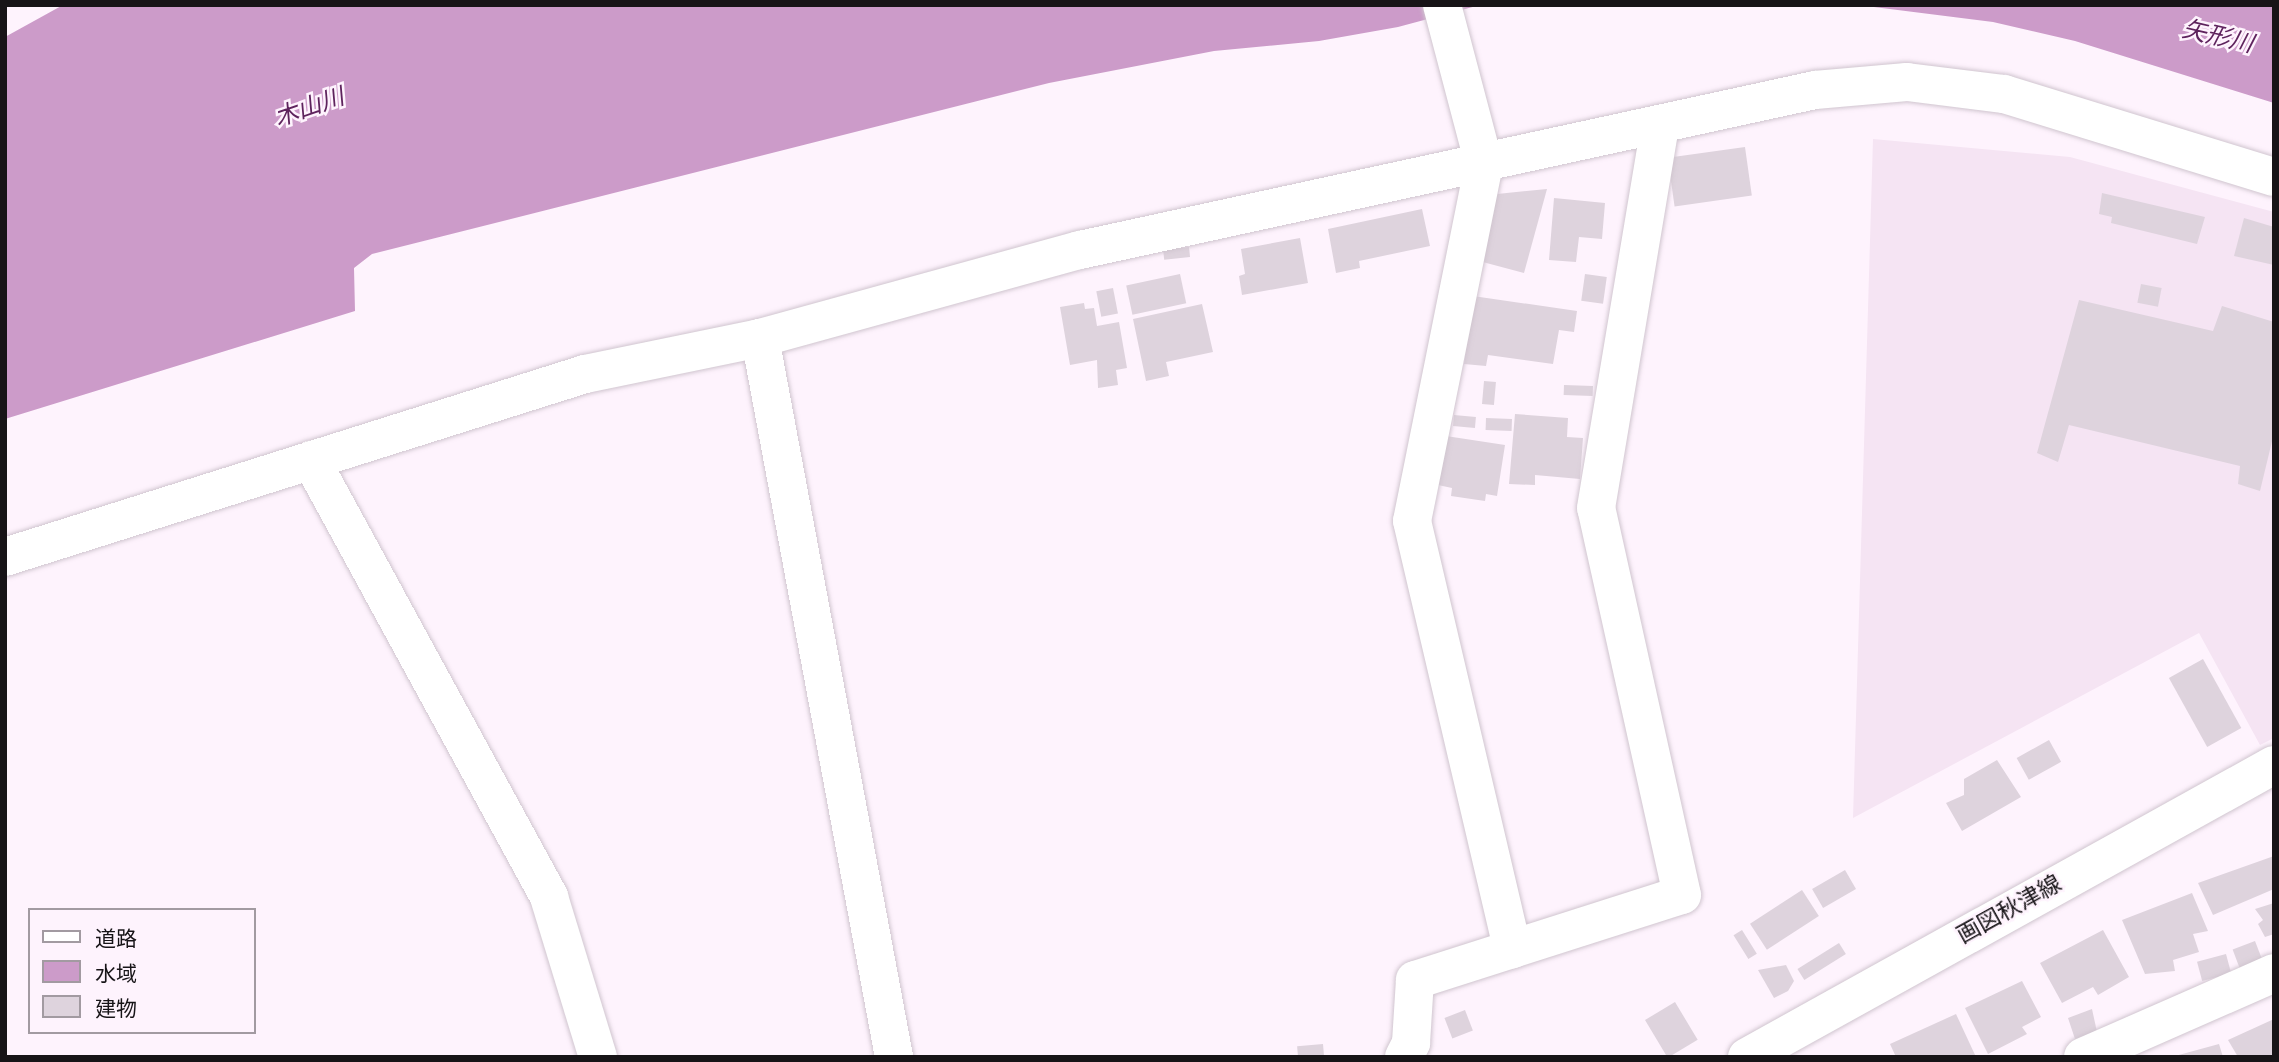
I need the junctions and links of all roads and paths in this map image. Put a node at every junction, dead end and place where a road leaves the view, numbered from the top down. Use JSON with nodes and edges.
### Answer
{"nodes":[{"id":1,"x":1441,"y":5,"type":"edge"},
{"id":2,"x":1660,"y":124,"type":"junction"},
{"id":3,"x":1484,"y":164,"type":"junction"},
{"id":4,"x":2274,"y":177,"type":"edge"},
{"id":5,"x":760,"y":338,"type":"junction"},
{"id":6,"x":311,"y":460,"type":"junction"},
{"id":7,"x":5,"y":557,"type":"edge"},
{"id":8,"x":2274,"y":765,"type":"edge"},
{"id":9,"x":1512,"y":949,"type":"junction"},
{"id":10,"x":2274,"y":973,"type":"edge"},
{"id":11,"x":597,"y":1057,"type":"edge"},
{"id":12,"x":894,"y":1057,"type":"edge"},
{"id":13,"x":1404,"y":1057,"type":"edge"},
{"id":14,"x":1747,"y":1057,"type":"edge"},
{"id":15,"x":2083,"y":1057,"type":"edge"}],
"edges":[{"from":1,"to":3,"type":"street"},
{"from":2,"to":3,"type":"street"},
{"from":2,"to":4,"type":"street"},
{"from":2,"to":9,"type":"street"},
{"from":3,"to":5,"type":"street"},
{"from":3,"to":9,"type":"street"},
{"from":5,"to":6,"type":"street"},
{"from":5,"to":12,"type":"street"},
{"from":6,"to":7,"type":"street"},
{"from":6,"to":11,"type":"street"},
{"from":8,"to":14,"type":"street","name":"画図秋津線"},
{"from":9,"to":13,"type":"street"},
{"from":10,"to":15,"type":"street"}]}
